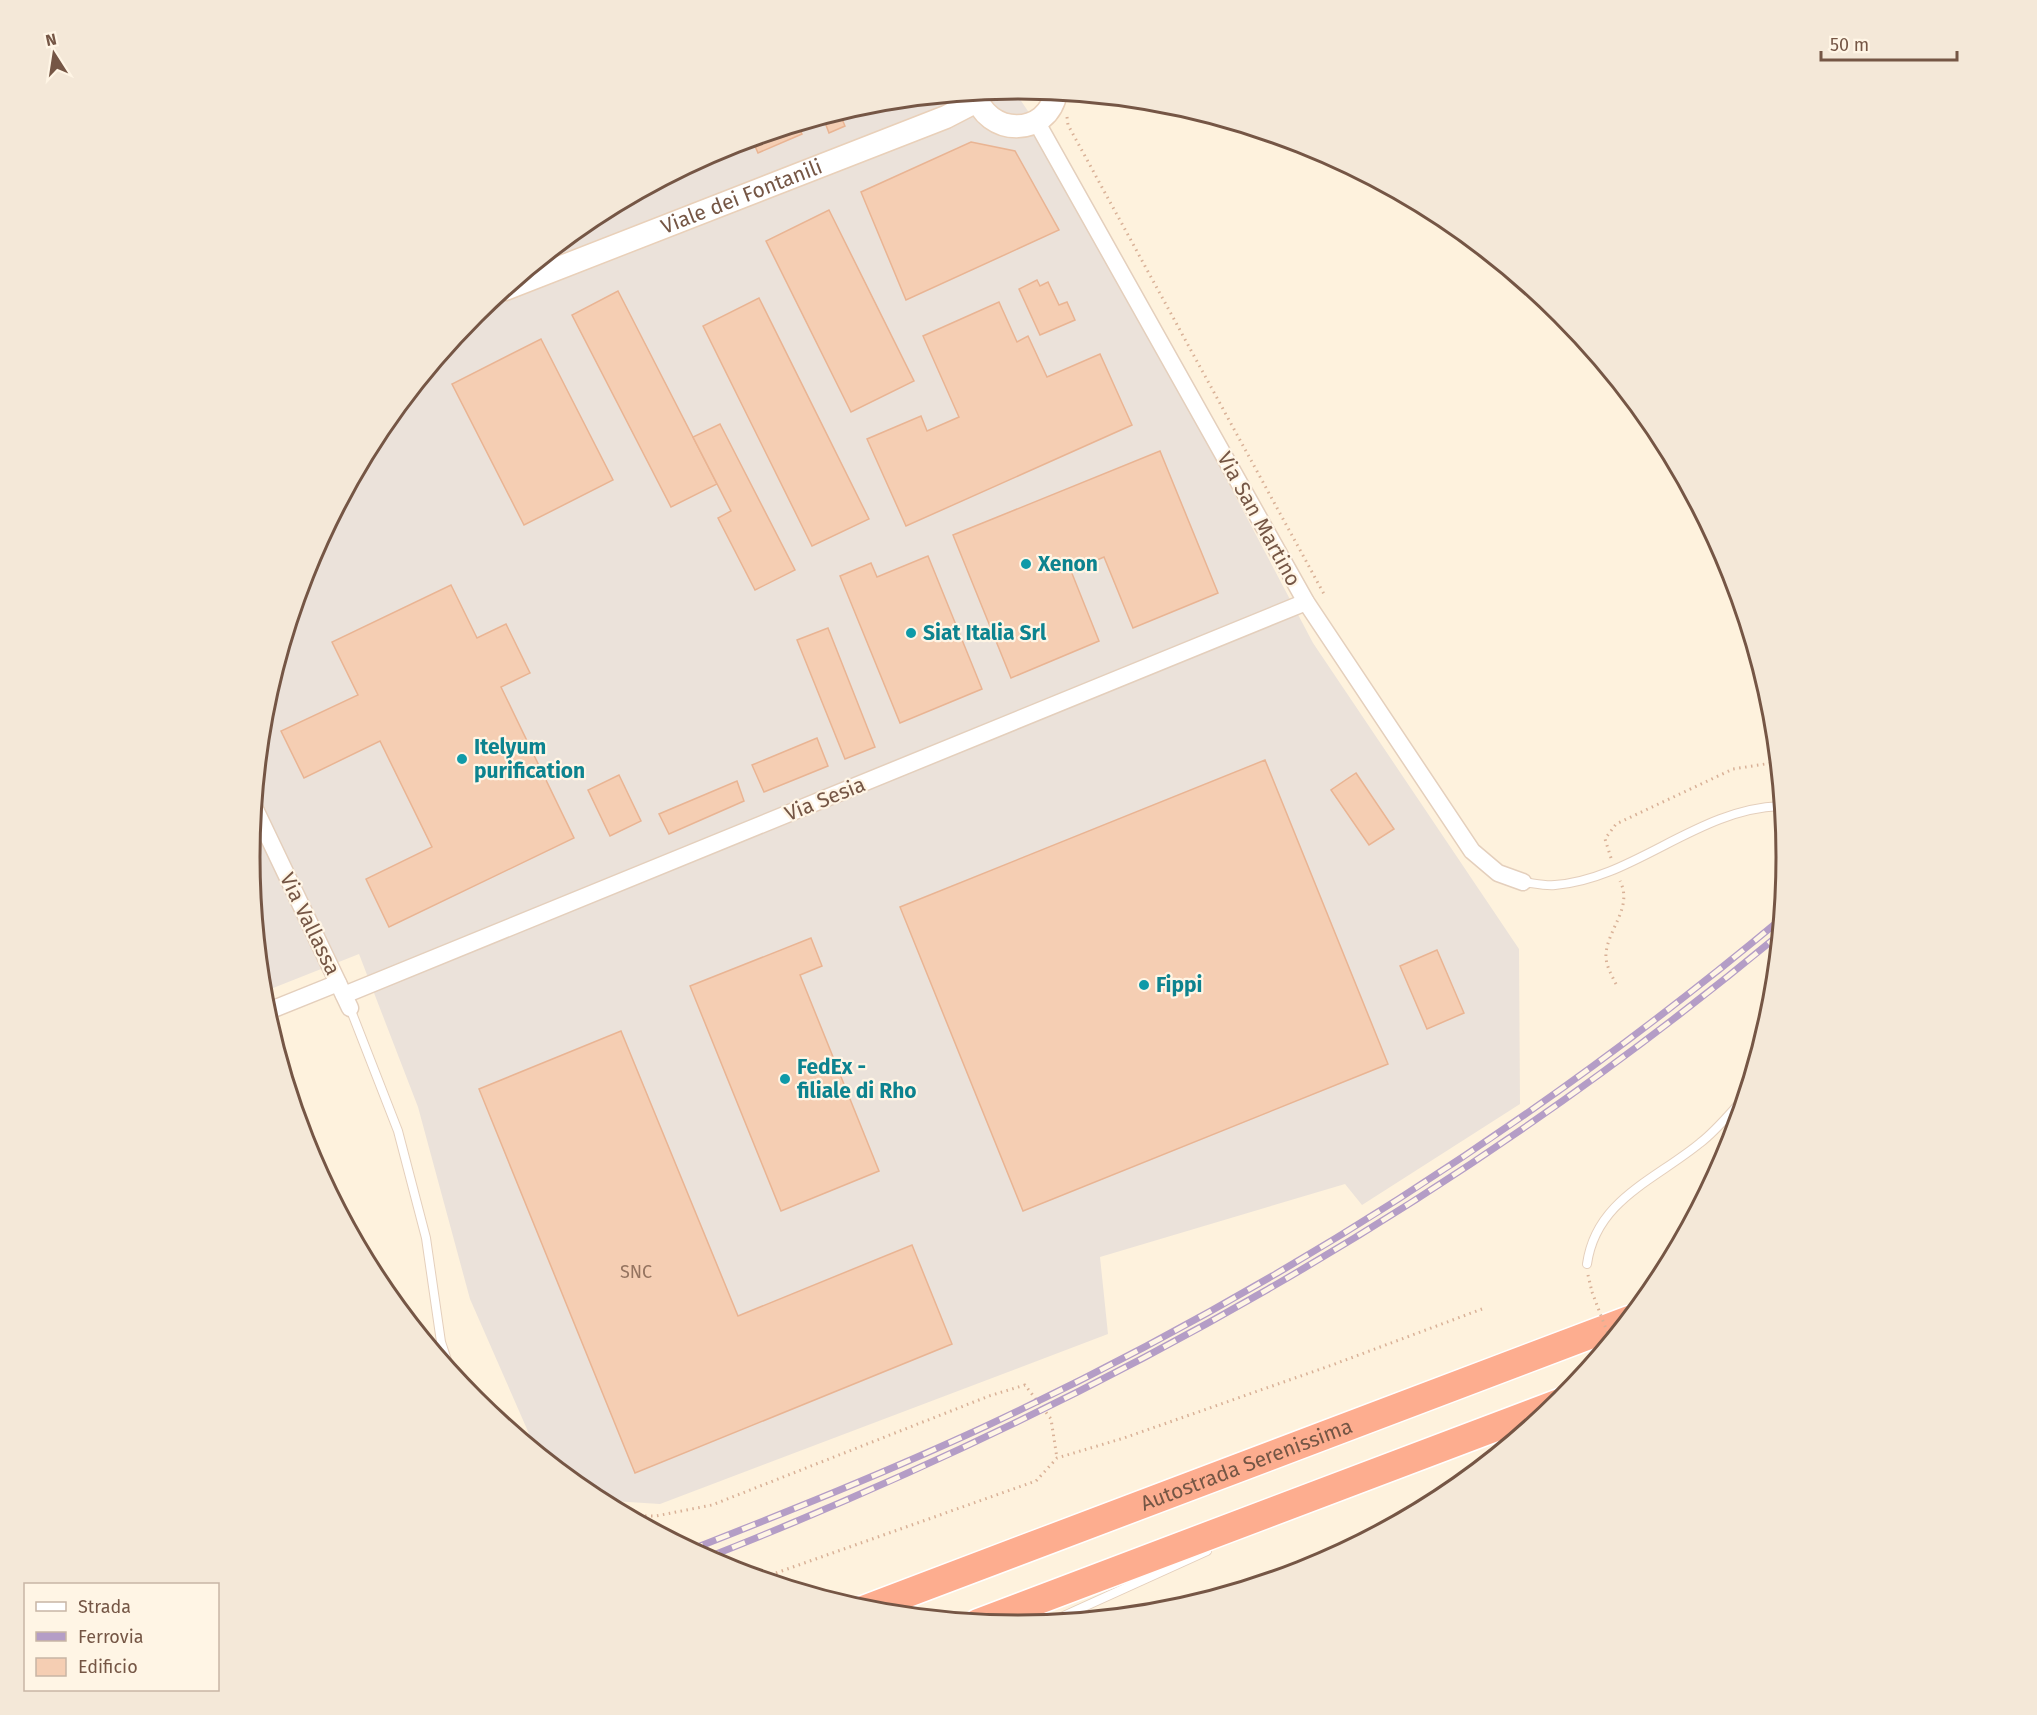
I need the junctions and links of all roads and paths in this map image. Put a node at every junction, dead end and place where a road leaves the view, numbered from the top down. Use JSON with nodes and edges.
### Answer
{"nodes":[{"id":1,"x":1053,"y":100,"type":"edge"},
{"id":2,"x":970,"y":101,"type":"edge"},
{"id":3,"x":978,"y":101,"type":"edge"},
{"id":4,"x":1036,"y":122,"type":"junction"},
{"id":5,"x":1068,"y":125,"type":"dead end"},
{"id":6,"x":526,"y":281,"type":"edge"},
{"id":7,"x":1306,"y":603,"type":"junction"},
{"id":8,"x":1330,"y":604,"type":"dead end"},
{"id":9,"x":1775,"y":806,"type":"edge"},
{"id":10,"x":261,"y":822,"type":"edge"},
{"id":11,"x":1523,"y":882,"type":"joint"},
{"id":12,"x":344,"y":995,"type":"junction"},
{"id":13,"x":276,"y":1010,"type":"edge"},
{"id":14,"x":1734,"y":1108,"type":"edge"},
{"id":15,"x":1587,"y":1264,"type":"dead end"},
{"id":16,"x":1592,"y":1292,"type":"dead end"},
{"id":17,"x":1482,"y":1309,"type":"dead end"},
{"id":18,"x":1615,"y":1325,"type":"edge"},
{"id":19,"x":1608,"y":1334,"type":"edge"},
{"id":20,"x":445,"y":1354,"type":"edge"},
{"id":21,"x":1536,"y":1412,"type":"edge"},
{"id":22,"x":1057,"y":1458,"type":"junction"},
{"id":23,"x":1362,"y":1478,"type":"junction"},
{"id":24,"x":642,"y":1515,"type":"edge"},
{"id":25,"x":1246,"y":1532,"type":"dead end"},
{"id":26,"x":1215,"y":1547,"type":"dead end"},
{"id":27,"x":771,"y":1575,"type":"edge"},
{"id":28,"x":882,"y":1603,"type":"edge"},
{"id":29,"x":1068,"y":1614,"type":"edge"},
{"id":30,"x":999,"y":1615,"type":"edge"}],
"edges":[{"from":1,"to":4,"type":"main road"},
{"from":2,"to":6,"type":"main road","name":"Viale dei Fontanili"},
{"from":3,"to":4,"type":"main road"},
{"from":4,"to":7,"type":"street","name":"Via San Martino"},
{"from":5,"to":8,"type":"path"},
{"from":7,"to":11,"type":"street","name":"Via San Martino"},
{"from":7,"to":12,"type":"street","name":"Via Sesia"},
{"from":9,"to":11,"type":"lane"},
{"from":10,"to":12,"type":"street","name":"Via Vallassa"},
{"from":12,"to":13,"type":"street","name":"Via Sesia"},
{"from":12,"to":20,"type":"lane"},
{"from":14,"to":15,"type":"lane"},
{"from":16,"to":19,"type":"path","bridge":true},
{"from":17,"to":22,"type":"path"},
{"from":18,"to":28,"type":"highway","name":"Autostrada Serenissima"},
{"from":21,"to":23,"type":"highway"},
{"from":22,"to":24,"type":"path"},
{"from":22,"to":27,"type":"path"},
{"from":23,"to":25,"type":"lane"},
{"from":23,"to":30,"type":"highway"},
{"from":26,"to":29,"type":"lane"}]}
